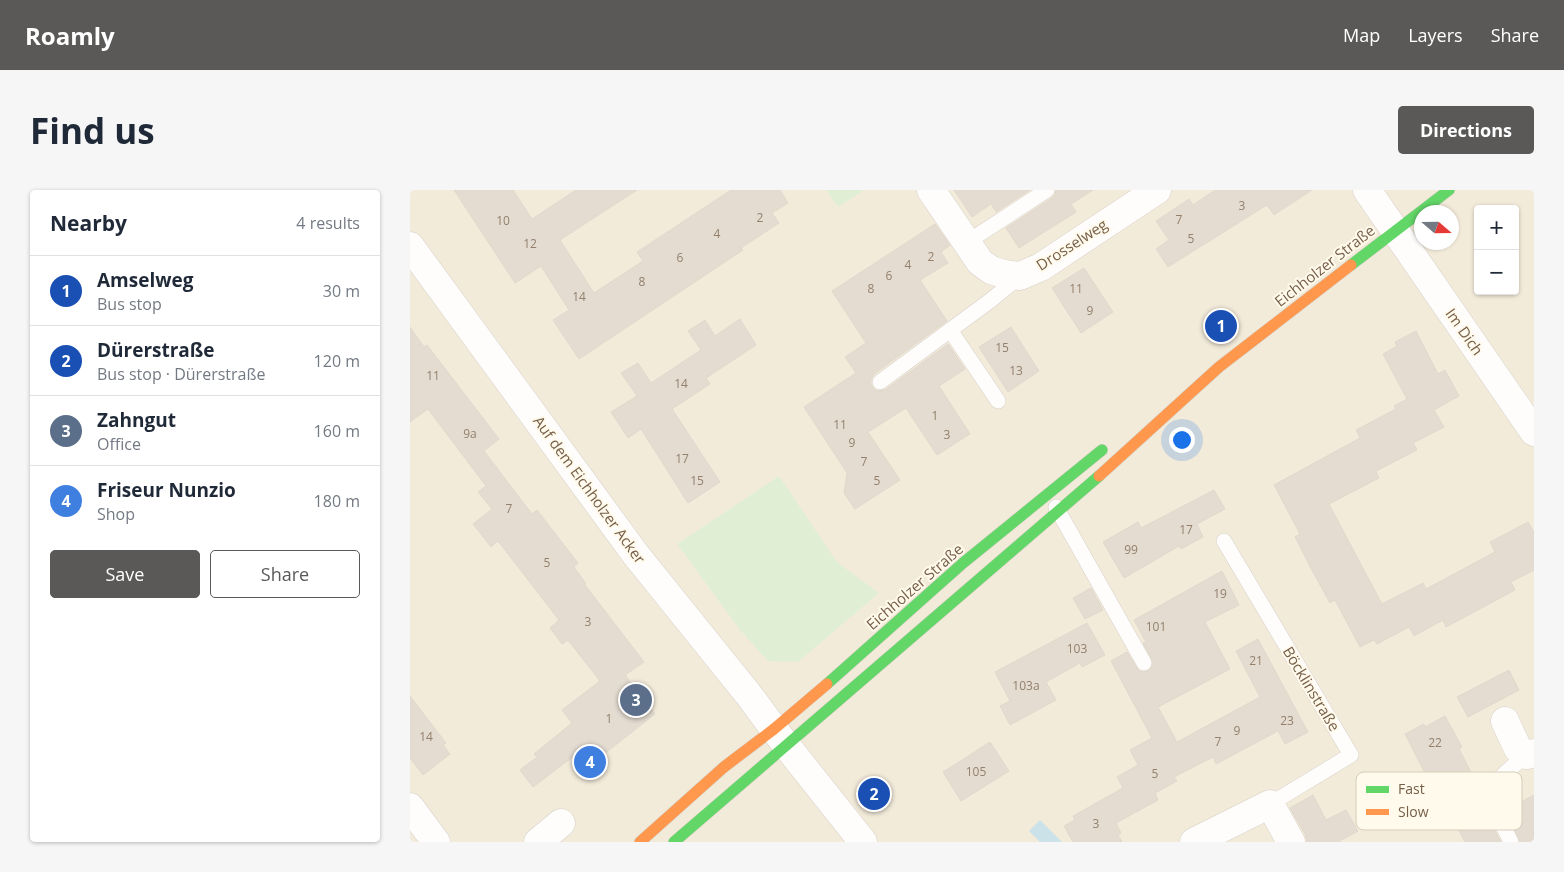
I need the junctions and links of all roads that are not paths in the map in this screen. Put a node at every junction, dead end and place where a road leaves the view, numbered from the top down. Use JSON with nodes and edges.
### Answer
{"nodes":[{"id":1,"x":931,"y":190,"type":"edge"},
{"id":2,"x":1047,"y":190,"type":"edge"},
{"id":3,"x":1157,"y":190,"type":"edge"},
{"id":4,"x":1367,"y":190,"type":"edge"},
{"id":5,"x":1449,"y":190,"type":"edge"},
{"id":6,"x":1395,"y":231,"type":"junction"},
{"id":7,"x":966,"y":243,"type":"junction"},
{"id":8,"x":410,"y":246,"type":"edge"},
{"id":9,"x":1020,"y":276,"type":"junction"},
{"id":10,"x":950,"y":330,"type":"junction"},
{"id":11,"x":1219,"y":367,"type":"junction"},
{"id":12,"x":880,"y":382,"type":"dead end"},
{"id":13,"x":1169,"y":397,"type":"dead end"},
{"id":14,"x":998,"y":401,"type":"dead end"},
{"id":15,"x":1534,"y":432,"type":"edge"},
{"id":16,"x":1109,"y":444,"type":"dead end"},
{"id":17,"x":1049,"y":492,"type":"junction"},
{"id":18,"x":1058,"y":510,"type":"junction"},
{"id":19,"x":1224,"y":541,"type":"dead end"},
{"id":20,"x":1144,"y":662,"type":"dead end"},
{"id":21,"x":1505,"y":721,"type":"dead end"},
{"id":22,"x":780,"y":737,"type":"junction"},
{"id":23,"x":1531,"y":754,"type":"edge"},
{"id":24,"x":1508,"y":772,"type":"edge"},
{"id":25,"x":1270,"y":804,"type":"junction"},
{"id":26,"x":410,"y":807,"type":"edge"},
{"id":27,"x":561,"y":823,"type":"dead end"},
{"id":28,"x":1505,"y":830,"type":"edge"},
{"id":29,"x":436,"y":842,"type":"edge"},
{"id":30,"x":538,"y":842,"type":"edge"},
{"id":31,"x":640,"y":842,"type":"edge"},
{"id":32,"x":674,"y":842,"type":"edge"},
{"id":33,"x":863,"y":842,"type":"edge"},
{"id":34,"x":1194,"y":842,"type":"edge"},
{"id":35,"x":1291,"y":842,"type":"edge"},
{"id":36,"x":1511,"y":842,"type":"edge"}],
"edges":[{"from":1,"to":7,"type":"street","name":"Drosselweg"},
{"from":2,"to":7,"type":"lane"},
{"from":3,"to":9,"type":"street","name":"Drosselweg"},
{"from":4,"to":6,"type":"street","name":"Im Dich"},
{"from":5,"to":6,"type":"main road","name":"Eichholzer Straße"},
{"from":6,"to":11,"type":"main road","name":"Eichholzer Straße"},
{"from":6,"to":15,"type":"street","name":"Im Dich"},
{"from":7,"to":9,"type":"street","name":"Drosselweg"},
{"from":8,"to":22,"type":"street","name":"Auf dem Eichholzer Acker"},
{"from":9,"to":10,"type":"lane"},
{"from":10,"to":12,"type":"lane"},
{"from":10,"to":14,"type":"lane"},
{"from":11,"to":13,"type":"main road","name":"Eichholzer Straße"},
{"from":11,"to":18,"type":"main road","name":"Eichholzer Straße"},
{"from":16,"to":17,"type":"main road","name":"Eichholzer Straße"},
{"from":17,"to":18,"type":"lane"},
{"from":17,"to":22,"type":"main road","name":"Eichholzer Straße"},
{"from":18,"to":20,"type":"lane"},
{"from":18,"to":22,"type":"main road","name":"Eichholzer Straße"},
{"from":19,"to":25,"type":"lane","name":"Böcklinstraße"},
{"from":21,"to":23,"type":"street"},
{"from":22,"to":31,"type":"main road","name":"Eichholzer Straße"},
{"from":22,"to":32,"type":"main road","name":"Eichholzer Straße"},
{"from":22,"to":33,"type":"street","name":"Auf dem Eichholzer Acker"},
{"from":23,"to":24,"type":"lane"},
{"from":25,"to":34,"type":"street","name":"Böcklinstraße"},
{"from":25,"to":35,"type":"street"},
{"from":26,"to":29,"type":"street"},
{"from":27,"to":30,"type":"street"},
{"from":28,"to":36,"type":"lane"}]}
